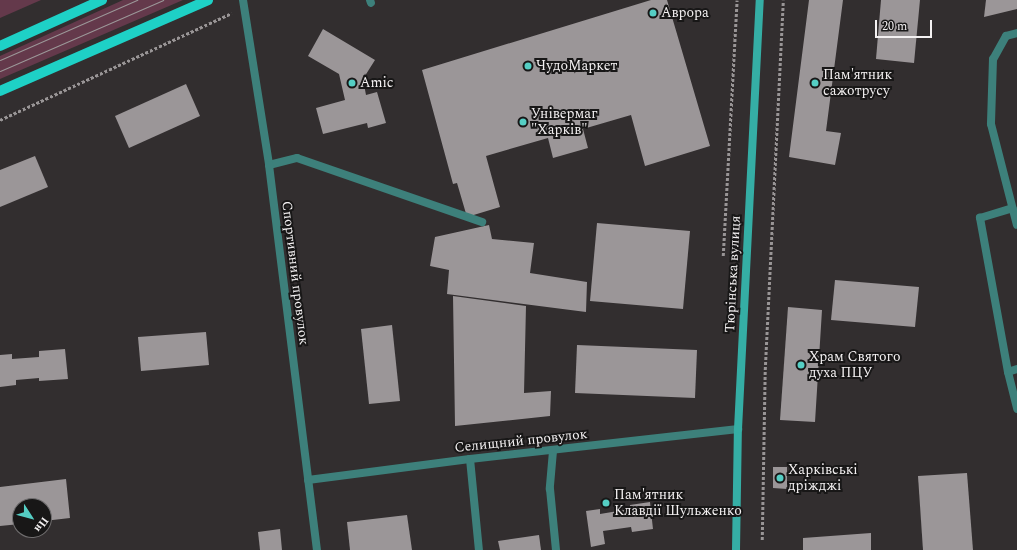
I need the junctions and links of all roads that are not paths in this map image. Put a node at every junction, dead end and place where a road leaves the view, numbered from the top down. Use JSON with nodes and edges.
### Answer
{"nodes":[{"id":1,"x":102,"y":0,"type":"edge"},
{"id":2,"x":208,"y":0,"type":"edge"},
{"id":3,"x":760,"y":0,"type":"edge"},
{"id":4,"x":243,"y":4,"type":"edge"},
{"id":5,"x":1017,"y":33,"type":"edge"},
{"id":6,"x":0,"y":46,"type":"edge"},
{"id":7,"x":0,"y":91,"type":"edge"},
{"id":8,"x":269,"y":165,"type":"junction"},
{"id":9,"x":1013,"y":208,"type":"junction"},
{"id":10,"x":482,"y":222,"type":"dead end"},
{"id":11,"x":1017,"y":225,"type":"edge"},
{"id":12,"x":1017,"y":369,"type":"edge"},
{"id":13,"x":1008,"y":372,"type":"junction"},
{"id":14,"x":1017,"y":409,"type":"edge"},
{"id":15,"x":738,"y":430,"type":"junction"},
{"id":16,"x":553,"y":451,"type":"junction"},
{"id":17,"x":470,"y":459,"type":"junction"},
{"id":18,"x":308,"y":480,"type":"junction"},
{"id":19,"x":317,"y":550,"type":"edge"},
{"id":20,"x":478,"y":550,"type":"edge"},
{"id":21,"x":556,"y":550,"type":"edge"},
{"id":22,"x":736,"y":550,"type":"edge"}],
"edges":[{"from":1,"to":6,"type":"main road"},
{"from":2,"to":7,"type":"main road"},
{"from":3,"to":15,"type":"main road","name":"Тюрінська вулиця"},
{"from":4,"to":8,"type":"street","name":"Спортивний провулок"},
{"from":5,"to":9,"type":"street"},
{"from":8,"to":10,"type":"street"},
{"from":8,"to":18,"type":"street","name":"Спортивний провулок"},
{"from":9,"to":11,"type":"street"},
{"from":9,"to":13,"type":"street"},
{"from":12,"to":13,"type":"street"},
{"from":13,"to":14,"type":"street"},
{"from":15,"to":16,"type":"street","name":"Селищний провулок"},
{"from":15,"to":22,"type":"main road","name":"Тюрінська вулиця"},
{"from":16,"to":17,"type":"street","name":"Селищний провулок"},
{"from":16,"to":21,"type":"street"},
{"from":17,"to":18,"type":"street","name":"Селищний провулок"},
{"from":17,"to":20,"type":"street"},
{"from":18,"to":19,"type":"street","name":"Спортивний провулок"}]}
